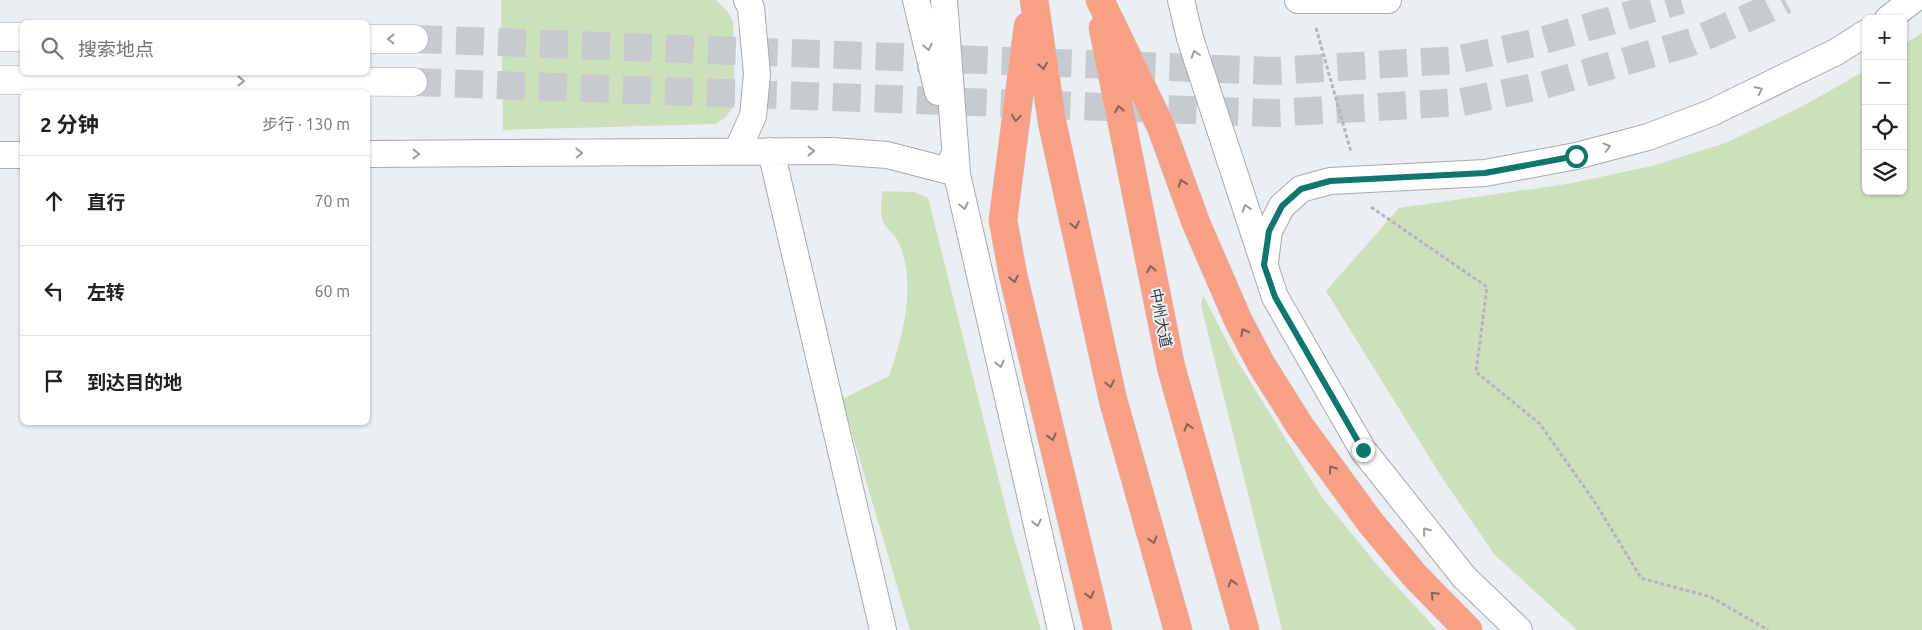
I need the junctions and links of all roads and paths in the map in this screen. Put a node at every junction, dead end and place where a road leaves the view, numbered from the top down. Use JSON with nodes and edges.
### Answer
{"nodes":[{"id":1,"x":747,"y":0,"type":"edge"},
{"id":2,"x":916,"y":0,"type":"edge"},
{"id":3,"x":944,"y":0,"type":"edge"},
{"id":4,"x":1032,"y":0,"type":"edge"},
{"id":5,"x":1099,"y":0,"type":"edge"},
{"id":6,"x":1180,"y":0,"type":"edge"},
{"id":7,"x":1388,"y":0,"type":"edge"},
{"id":8,"x":1913,"y":0,"type":"edge"},
{"id":9,"x":1304,"y":1,"type":"edge"},
{"id":10,"x":1893,"y":15,"type":"edge"},
{"id":11,"x":1862,"y":36,"type":"edge"},
{"id":12,"x":0,"y":37,"type":"edge"},
{"id":13,"x":20,"y":37,"type":"edge"},
{"id":14,"x":370,"y":39,"type":"edge"},
{"id":15,"x":414,"y":39,"type":"tunnel mouth"},
{"id":16,"x":0,"y":80,"type":"edge"},
{"id":17,"x":413,"y":82,"type":"tunnel mouth"},
{"id":18,"x":737,"y":151,"type":"junction"},
{"id":19,"x":771,"y":151,"type":"junction"},
{"id":20,"x":370,"y":154,"type":"edge"},
{"id":21,"x":0,"y":155,"type":"edge"},
{"id":22,"x":20,"y":155,"type":"edge"},
{"id":23,"x":956,"y":173,"type":"junction"},
{"id":24,"x":1358,"y":179,"type":"junction"},
{"id":25,"x":1264,"y":265,"type":"junction"},
{"id":26,"x":882,"y":630,"type":"edge"},
{"id":27,"x":1061,"y":630,"type":"edge"},
{"id":28,"x":1098,"y":630,"type":"edge"},
{"id":29,"x":1178,"y":630,"type":"edge"},
{"id":30,"x":1245,"y":630,"type":"edge"},
{"id":31,"x":1468,"y":630,"type":"edge"},
{"id":32,"x":1519,"y":630,"type":"edge"},
{"id":33,"x":1768,"y":630,"type":"edge"}],
"edges":[{"from":1,"to":18,"type":"street"},
{"from":2,"to":23,"type":"street","one_way":true},
{"from":3,"to":23,"type":"street"},
{"from":4,"to":28,"type":"highway","one_way":true},
{"from":4,"to":29,"type":"highway","one_way":true},
{"from":30,"to":5,"type":"highway","name":"中州大道","one_way":true},
{"from":31,"to":5,"type":"highway","one_way":true},
{"from":25,"to":6,"type":"street","one_way":true},
{"from":7,"to":9,"type":"street"},
{"from":8,"to":10,"type":"street"},
{"from":9,"to":24,"type":"path"},
{"from":24,"to":11,"type":"street","one_way":true},
{"from":12,"to":13,"type":"street"},
{"from":15,"to":14,"type":"street","one_way":true},
{"from":16,"to":17,"type":"street","one_way":true},
{"from":18,"to":19,"type":"street"},
{"from":20,"to":18,"type":"street","one_way":true},
{"from":19,"to":23,"type":"street","one_way":true},
{"from":19,"to":26,"type":"street"},
{"from":21,"to":22,"type":"street"},
{"from":23,"to":27,"type":"street","one_way":true},
{"from":24,"to":25,"type":"street"},
{"from":24,"to":33,"type":"path"},
{"from":32,"to":25,"type":"street","one_way":true}]}
